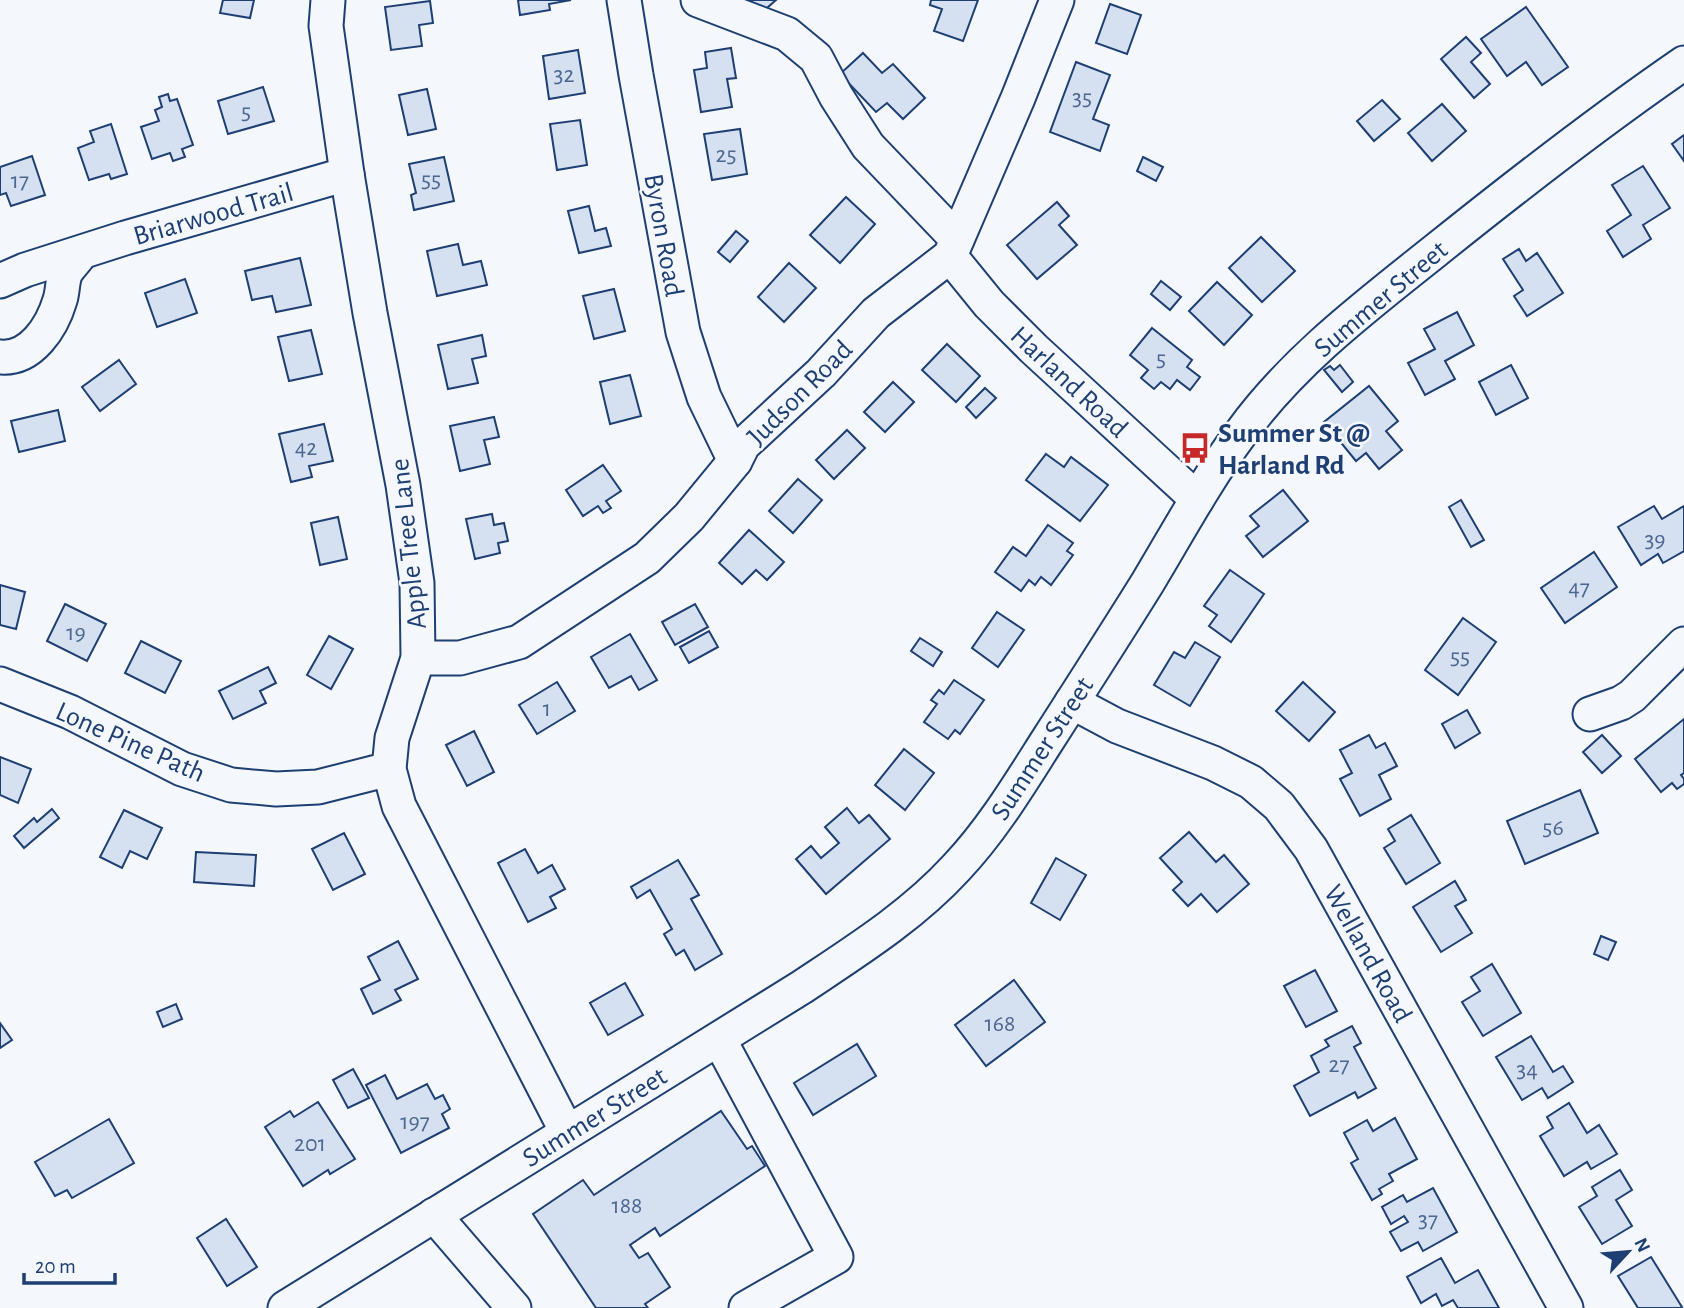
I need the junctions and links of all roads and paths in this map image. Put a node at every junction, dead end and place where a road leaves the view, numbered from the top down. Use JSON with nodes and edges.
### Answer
{"nodes":[{"id":1,"x":328,"y":0,"type":"edge"},
{"id":2,"x":698,"y":0,"type":"edge"},
{"id":3,"x":1058,"y":0,"type":"edge"},
{"id":4,"x":629,"y":2,"type":"edge"},
{"id":5,"x":1684,"y":63,"type":"edge"},
{"id":6,"x":347,"y":174,"type":"junction"},
{"id":7,"x":953,"y":248,"type":"junction"},
{"id":8,"x":80,"y":254,"type":"junction"},
{"id":9,"x":0,"y":281,"type":"edge"},
{"id":10,"x":0,"y":357,"type":"edge"},
{"id":11,"x":735,"y":461,"type":"junction"},
{"id":12,"x":1197,"y":499,"type":"junction"},
{"id":13,"x":1684,"y":644,"type":"edge"},
{"id":14,"x":418,"y":658,"type":"junction"},
{"id":15,"x":0,"y":684,"type":"edge"},
{"id":16,"x":1072,"y":702,"type":"junction"},
{"id":17,"x":1590,"y":714,"type":"dead end"},
{"id":18,"x":389,"y":769,"type":"junction"},
{"id":19,"x":719,"y":1039,"type":"junction"},
{"id":20,"x":567,"y":1132,"type":"junction"},
{"id":21,"x":434,"y":1215,"type":"junction"},
{"id":22,"x":285,"y":1308,"type":"edge"},
{"id":23,"x":514,"y":1308,"type":"edge"},
{"id":24,"x":746,"y":1308,"type":"edge"},
{"id":25,"x":1566,"y":1308,"type":"edge"}],
"edges":[{"from":1,"to":6,"type":"street","name":"Apple Tree Lane"},
{"from":2,"to":7,"type":"street","name":"Harland Road"},
{"from":3,"to":7,"type":"street","name":"Judson Road"},
{"from":4,"to":11,"type":"street","name":"Byron Road"},
{"from":5,"to":12,"type":"street","name":"Summer Street"},
{"from":6,"to":8,"type":"street","name":"Briarwood Trail"},
{"from":6,"to":14,"type":"street","name":"Apple Tree Lane"},
{"from":7,"to":11,"type":"street","name":"Judson Road"},
{"from":7,"to":12,"type":"street","name":"Harland Road"},
{"from":8,"to":9,"type":"street","name":"Briarwood Trail"},
{"from":8,"to":10,"type":"street"},
{"from":11,"to":14,"type":"street","name":"Judson Road"},
{"from":12,"to":16,"type":"street","name":"Summer Street"},
{"from":13,"to":17,"type":"street"},
{"from":14,"to":18,"type":"street","name":"Apple Tree Lane"},
{"from":15,"to":18,"type":"street","name":"Lone Pine Path"},
{"from":16,"to":19,"type":"street","name":"Summer Street"},
{"from":16,"to":25,"type":"street","name":"Welland Road"},
{"from":18,"to":20,"type":"street","name":"Apple Tree Lane"},
{"from":19,"to":20,"type":"street","name":"Summer Street"},
{"from":19,"to":24,"type":"street"},
{"from":20,"to":21,"type":"street","name":"Summer Street"},
{"from":21,"to":22,"type":"street","name":"Summer Street"},
{"from":21,"to":23,"type":"street"}]}
